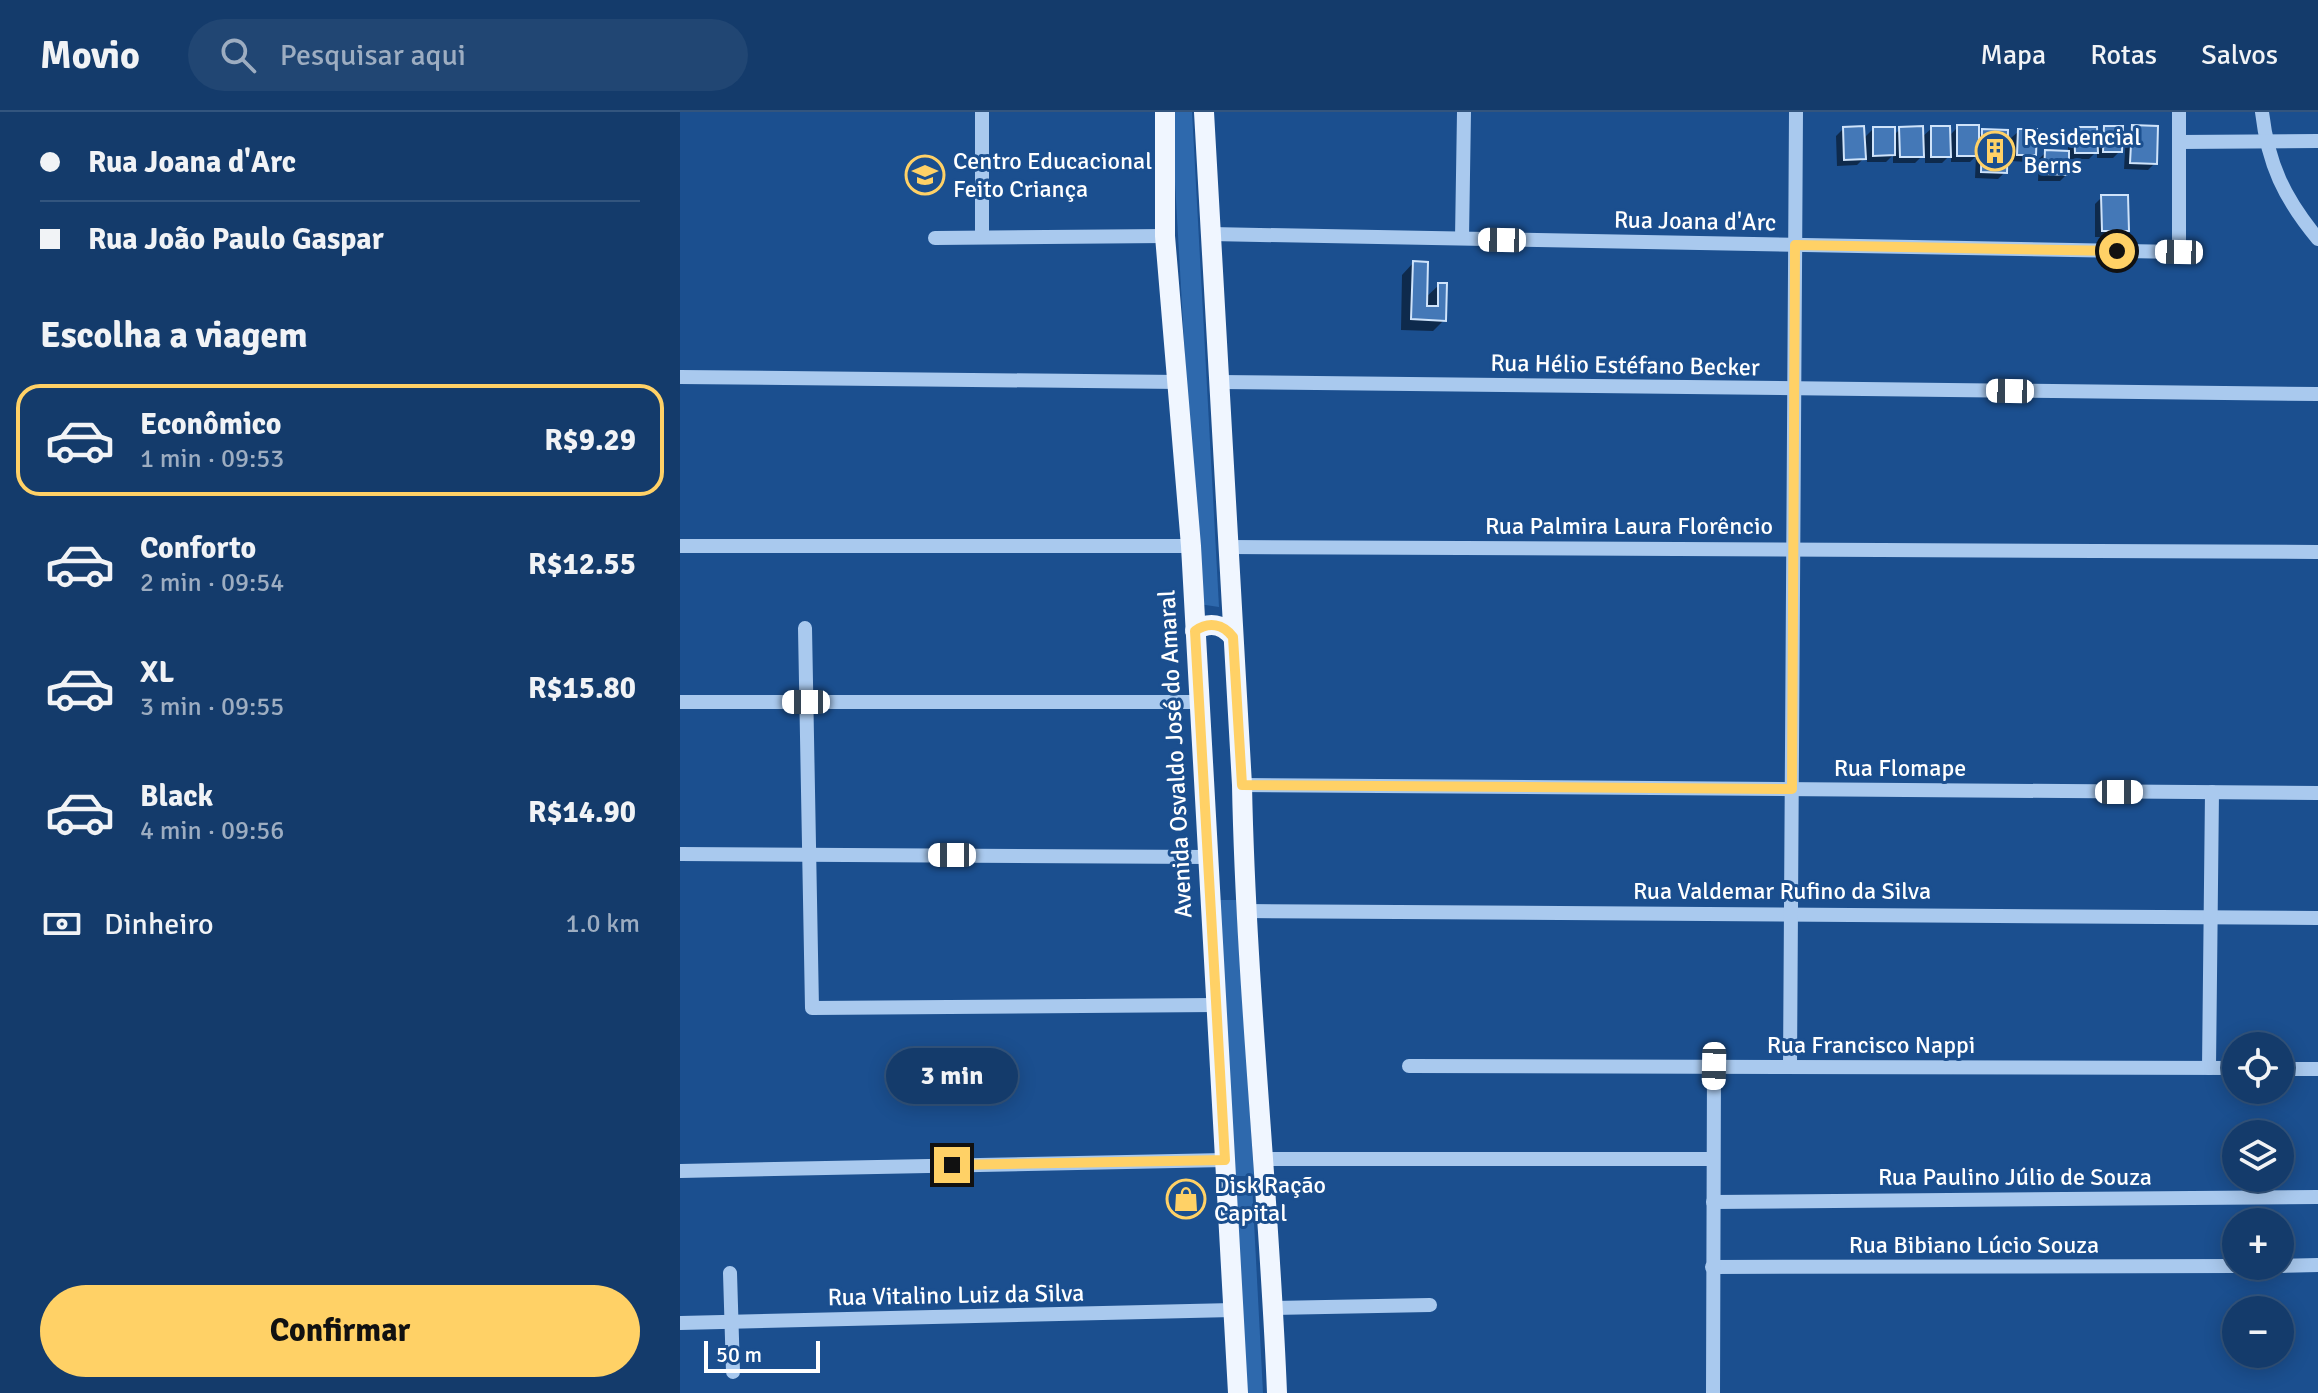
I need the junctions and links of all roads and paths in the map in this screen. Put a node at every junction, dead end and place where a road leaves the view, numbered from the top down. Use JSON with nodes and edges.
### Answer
{"nodes":[{"id":1,"x":982,"y":112,"type":"edge"},
{"id":2,"x":1165,"y":112,"type":"edge"},
{"id":3,"x":1204,"y":112,"type":"edge"},
{"id":4,"x":1464,"y":112,"type":"edge"},
{"id":5,"x":1796,"y":112,"type":"edge"},
{"id":6,"x":2179,"y":112,"type":"edge"},
{"id":7,"x":2262,"y":112,"type":"edge"},
{"id":8,"x":2265,"y":141,"type":"junction"},
{"id":9,"x":2318,"y":141,"type":"edge"},
{"id":10,"x":2179,"y":142,"type":"junction"},
{"id":11,"x":1211,"y":234,"type":"junction"},
{"id":12,"x":982,"y":236,"type":"junction"},
{"id":13,"x":1165,"y":236,"type":"junction"},
{"id":14,"x":935,"y":238,"type":"dead end"},
{"id":15,"x":1462,"y":238,"type":"junction"},
{"id":16,"x":2318,"y":239,"type":"edge"},
{"id":17,"x":1795,"y":245,"type":"junction"},
{"id":18,"x":680,"y":377,"type":"edge"},
{"id":19,"x":1179,"y":382,"type":"junction"},
{"id":20,"x":1220,"y":382,"type":"junction"},
{"id":21,"x":1794,"y":388,"type":"junction"},
{"id":22,"x":2318,"y":394,"type":"edge"},
{"id":23,"x":680,"y":546,"type":"edge"},
{"id":24,"x":1191,"y":546,"type":"junction"},
{"id":25,"x":1228,"y":547,"type":"junction"},
{"id":26,"x":1793,"y":549,"type":"junction"},
{"id":27,"x":2318,"y":552,"type":"edge"},
{"id":28,"x":805,"y":628,"type":"dead end"},
{"id":29,"x":1195,"y":631,"type":"junction"},
{"id":30,"x":1233,"y":637,"type":"junction"},
{"id":31,"x":680,"y":702,"type":"edge"},
{"id":32,"x":806,"y":702,"type":"junction"},
{"id":33,"x":1199,"y":702,"type":"junction"},
{"id":34,"x":1242,"y":785,"type":"junction"},
{"id":35,"x":1792,"y":789,"type":"junction"},
{"id":36,"x":2212,"y":792,"type":"junction"},
{"id":37,"x":2318,"y":793,"type":"edge"},
{"id":38,"x":680,"y":854,"type":"edge"},
{"id":39,"x":809,"y":854,"type":"junction"},
{"id":40,"x":1207,"y":857,"type":"junction"},
{"id":41,"x":1245,"y":911,"type":"junction"},
{"id":42,"x":1791,"y":913,"type":"junction"},
{"id":43,"x":2211,"y":917,"type":"junction"},
{"id":44,"x":2318,"y":918,"type":"edge"},
{"id":45,"x":1216,"y":1005,"type":"junction"},
{"id":46,"x":1409,"y":1066,"type":"dead end"},
{"id":47,"x":1714,"y":1066,"type":"junction"},
{"id":48,"x":1790,"y":1066,"type":"junction"},
{"id":49,"x":2209,"y":1068,"type":"junction"},
{"id":50,"x":2222,"y":1068,"type":"edge"},
{"id":51,"x":2294,"y":1069,"type":"edge"},
{"id":52,"x":2318,"y":1069,"type":"edge"},
{"id":53,"x":1264,"y":1159,"type":"junction"},
{"id":54,"x":1713,"y":1159,"type":"junction"},
{"id":55,"x":1225,"y":1160,"type":"junction"},
{"id":56,"x":680,"y":1171,"type":"edge"},
{"id":57,"x":2318,"y":1197,"type":"edge"},
{"id":58,"x":1713,"y":1202,"type":"junction"},
{"id":59,"x":2318,"y":1265,"type":"edge"},
{"id":60,"x":2222,"y":1266,"type":"edge"},
{"id":61,"x":2294,"y":1266,"type":"edge"},
{"id":62,"x":1712,"y":1267,"type":"junction"},
{"id":63,"x":730,"y":1273,"type":"dead end"},
{"id":64,"x":1430,"y":1305,"type":"dead end"},
{"id":65,"x":1273,"y":1308,"type":"junction"},
{"id":66,"x":1233,"y":1310,"type":"junction"},
{"id":67,"x":680,"y":1323,"type":"edge"},
{"id":68,"x":732,"y":1323,"type":"junction"},
{"id":69,"x":733,"y":1372,"type":"dead end"},
{"id":70,"x":1238,"y":1393,"type":"edge"},
{"id":71,"x":1277,"y":1393,"type":"edge"},
{"id":72,"x":1713,"y":1393,"type":"edge"}],
"edges":[{"from":1,"to":12,"type":"street"},
{"from":2,"to":13,"type":"main road","name":"Avenida Osvaldo José do Amaral"},
{"from":3,"to":11,"type":"main road"},
{"from":4,"to":15,"type":"street"},
{"from":5,"to":17,"type":"street"},
{"from":6,"to":10,"type":"street"},
{"from":7,"to":8,"type":"street"},
{"from":8,"to":9,"type":"street"},
{"from":8,"to":10,"type":"street"},
{"from":8,"to":16,"type":"street"},
{"from":10,"to":17,"type":"street","name":"Rua Joana d'Arc"},
{"from":11,"to":15,"type":"street","name":"Rua Joana d'Arc"},
{"from":11,"to":20,"type":"main road"},
{"from":12,"to":13,"type":"street"},
{"from":12,"to":14,"type":"street"},
{"from":13,"to":19,"type":"main road","name":"Avenida Osvaldo José do Amaral"},
{"from":15,"to":17,"type":"street","name":"Rua Joana d'Arc"},
{"from":17,"to":21,"type":"street"},
{"from":18,"to":19,"type":"street"},
{"from":19,"to":24,"type":"main road","name":"Avenida Osvaldo José do Amaral"},
{"from":20,"to":21,"type":"street","name":"Rua Hélio Estéfano Becker"},
{"from":20,"to":25,"type":"main road"},
{"from":21,"to":22,"type":"street","name":"Rua Hélio Estéfano Becker"},
{"from":21,"to":26,"type":"street"},
{"from":23,"to":24,"type":"street"},
{"from":24,"to":29,"type":"main road","name":"Avenida Osvaldo José do Amaral"},
{"from":25,"to":26,"type":"street","name":"Rua Palmira Laura Florêncio"},
{"from":25,"to":30,"type":"main road"},
{"from":26,"to":27,"type":"street","name":"Rua Palmira Laura Florêncio"},
{"from":26,"to":35,"type":"street"},
{"from":28,"to":32,"type":"street"},
{"from":29,"to":30,"type":"main road"},
{"from":29,"to":33,"type":"main road","name":"Avenida Osvaldo José do Amaral"},
{"from":30,"to":34,"type":"main road"},
{"from":31,"to":32,"type":"street"},
{"from":32,"to":33,"type":"street"},
{"from":32,"to":39,"type":"street"},
{"from":33,"to":40,"type":"main road","name":"Avenida Osvaldo José do Amaral"},
{"from":34,"to":35,"type":"street","name":"Rua Flomape"},
{"from":34,"to":41,"type":"main road"},
{"from":35,"to":36,"type":"street","name":"Rua Flomape"},
{"from":35,"to":42,"type":"street"},
{"from":36,"to":37,"type":"street","name":"Rua Flomape"},
{"from":36,"to":43,"type":"street"},
{"from":38,"to":39,"type":"street"},
{"from":39,"to":40,"type":"street"},
{"from":39,"to":45,"type":"street"},
{"from":40,"to":45,"type":"main road","name":"Avenida Osvaldo José do Amaral"},
{"from":41,"to":42,"type":"street","name":"Rua Valdemar Rufino da Silva"},
{"from":41,"to":53,"type":"main road"},
{"from":42,"to":43,"type":"street","name":"Rua Valdemar Rufino da Silva"},
{"from":42,"to":48,"type":"street"},
{"from":43,"to":44,"type":"street","name":"Rua Valdemar Rufino da Silva"},
{"from":43,"to":49,"type":"street"},
{"from":45,"to":55,"type":"main road","name":"Avenida Osvaldo José do Amaral"},
{"from":46,"to":47,"type":"street","name":"Rua Francisco Nappi"},
{"from":47,"to":48,"type":"street","name":"Rua Francisco Nappi"},
{"from":47,"to":54,"type":"street"},
{"from":48,"to":49,"type":"street","name":"Rua Francisco Nappi"},
{"from":49,"to":50,"type":"street","name":"Rua Francisco Nappi"},
{"from":51,"to":52,"type":"street"},
{"from":53,"to":54,"type":"street"},
{"from":53,"to":65,"type":"main road"},
{"from":54,"to":58,"type":"street"},
{"from":55,"to":56,"type":"street"},
{"from":55,"to":66,"type":"main road","name":"Avenida Osvaldo José do Amaral"},
{"from":57,"to":58,"type":"street","name":"Rua Paulino Júlio de Souza"},
{"from":58,"to":62,"type":"street"},
{"from":59,"to":61,"type":"street"},
{"from":60,"to":62,"type":"street","name":"Rua Bibiano Lúcio Souza"},
{"from":62,"to":72,"type":"street"},
{"from":63,"to":68,"type":"street"},
{"from":64,"to":65,"type":"street"},
{"from":65,"to":71,"type":"main road"},
{"from":66,"to":68,"type":"street","name":"Rua Vitalino Luiz da Silva"},
{"from":66,"to":70,"type":"main road","name":"Avenida Osvaldo José do Amaral"},
{"from":67,"to":68,"type":"street","name":"Rua Vitalino Luiz da Silva"},
{"from":68,"to":69,"type":"street"}]}
